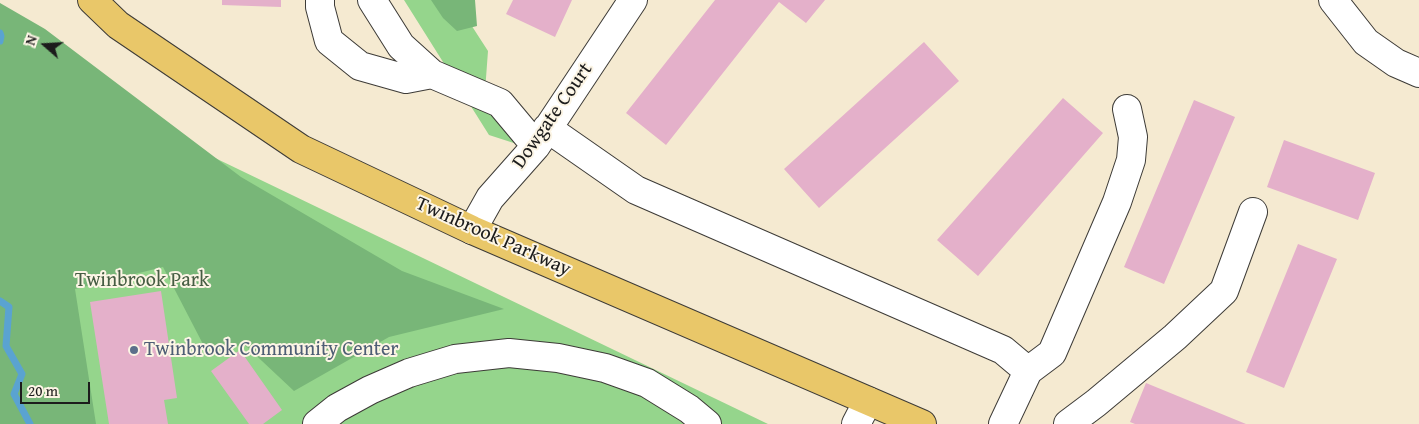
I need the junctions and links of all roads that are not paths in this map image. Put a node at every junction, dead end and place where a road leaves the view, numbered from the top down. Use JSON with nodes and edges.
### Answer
{"nodes":[{"id":1,"x":92,"y":0,"type":"edge"},
{"id":2,"x":320,"y":0,"type":"edge"},
{"id":3,"x":372,"y":0,"type":"edge"},
{"id":4,"x":633,"y":0,"type":"edge"},
{"id":5,"x":1333,"y":0,"type":"edge"},
{"id":6,"x":1419,"y":73,"type":"edge"},
{"id":7,"x":432,"y":74,"type":"junction"},
{"id":8,"x":1127,"y":109,"type":"dead end"},
{"id":9,"x":542,"y":137,"type":"junction"},
{"id":10,"x":1253,"y":212,"type":"dead end"},
{"id":11,"x":472,"y":230,"type":"junction"},
{"id":12,"x":1028,"y":371,"type":"junction"},
{"id":13,"x":862,"y":412,"type":"edge"},
{"id":14,"x":1091,"y":413,"type":"edge"},
{"id":15,"x":316,"y":424,"type":"edge"},
{"id":16,"x":707,"y":424,"type":"edge"},
{"id":17,"x":922,"y":424,"type":"edge"},
{"id":18,"x":1003,"y":424,"type":"edge"},
{"id":19,"x":1068,"y":424,"type":"edge"}],
"edges":[{"from":1,"to":11,"type":"main road","name":"Twinbrook Parkway"},
{"from":2,"to":7,"type":"street"},
{"from":3,"to":7,"type":"street"},
{"from":4,"to":9,"type":"street","name":"Dowgate Court"},
{"from":5,"to":6,"type":"street"},
{"from":7,"to":9,"type":"street"},
{"from":8,"to":12,"type":"street"},
{"from":9,"to":11,"type":"street","name":"Dowgate Court"},
{"from":9,"to":12,"type":"street"},
{"from":10,"to":14,"type":"street"},
{"from":11,"to":13,"type":"main road","name":"Twinbrook Parkway"},
{"from":12,"to":18,"type":"street"},
{"from":13,"to":17,"type":"main road","name":"Twinbrook Parkway"},
{"from":14,"to":19,"type":"street"},
{"from":15,"to":16,"type":"street"}]}
